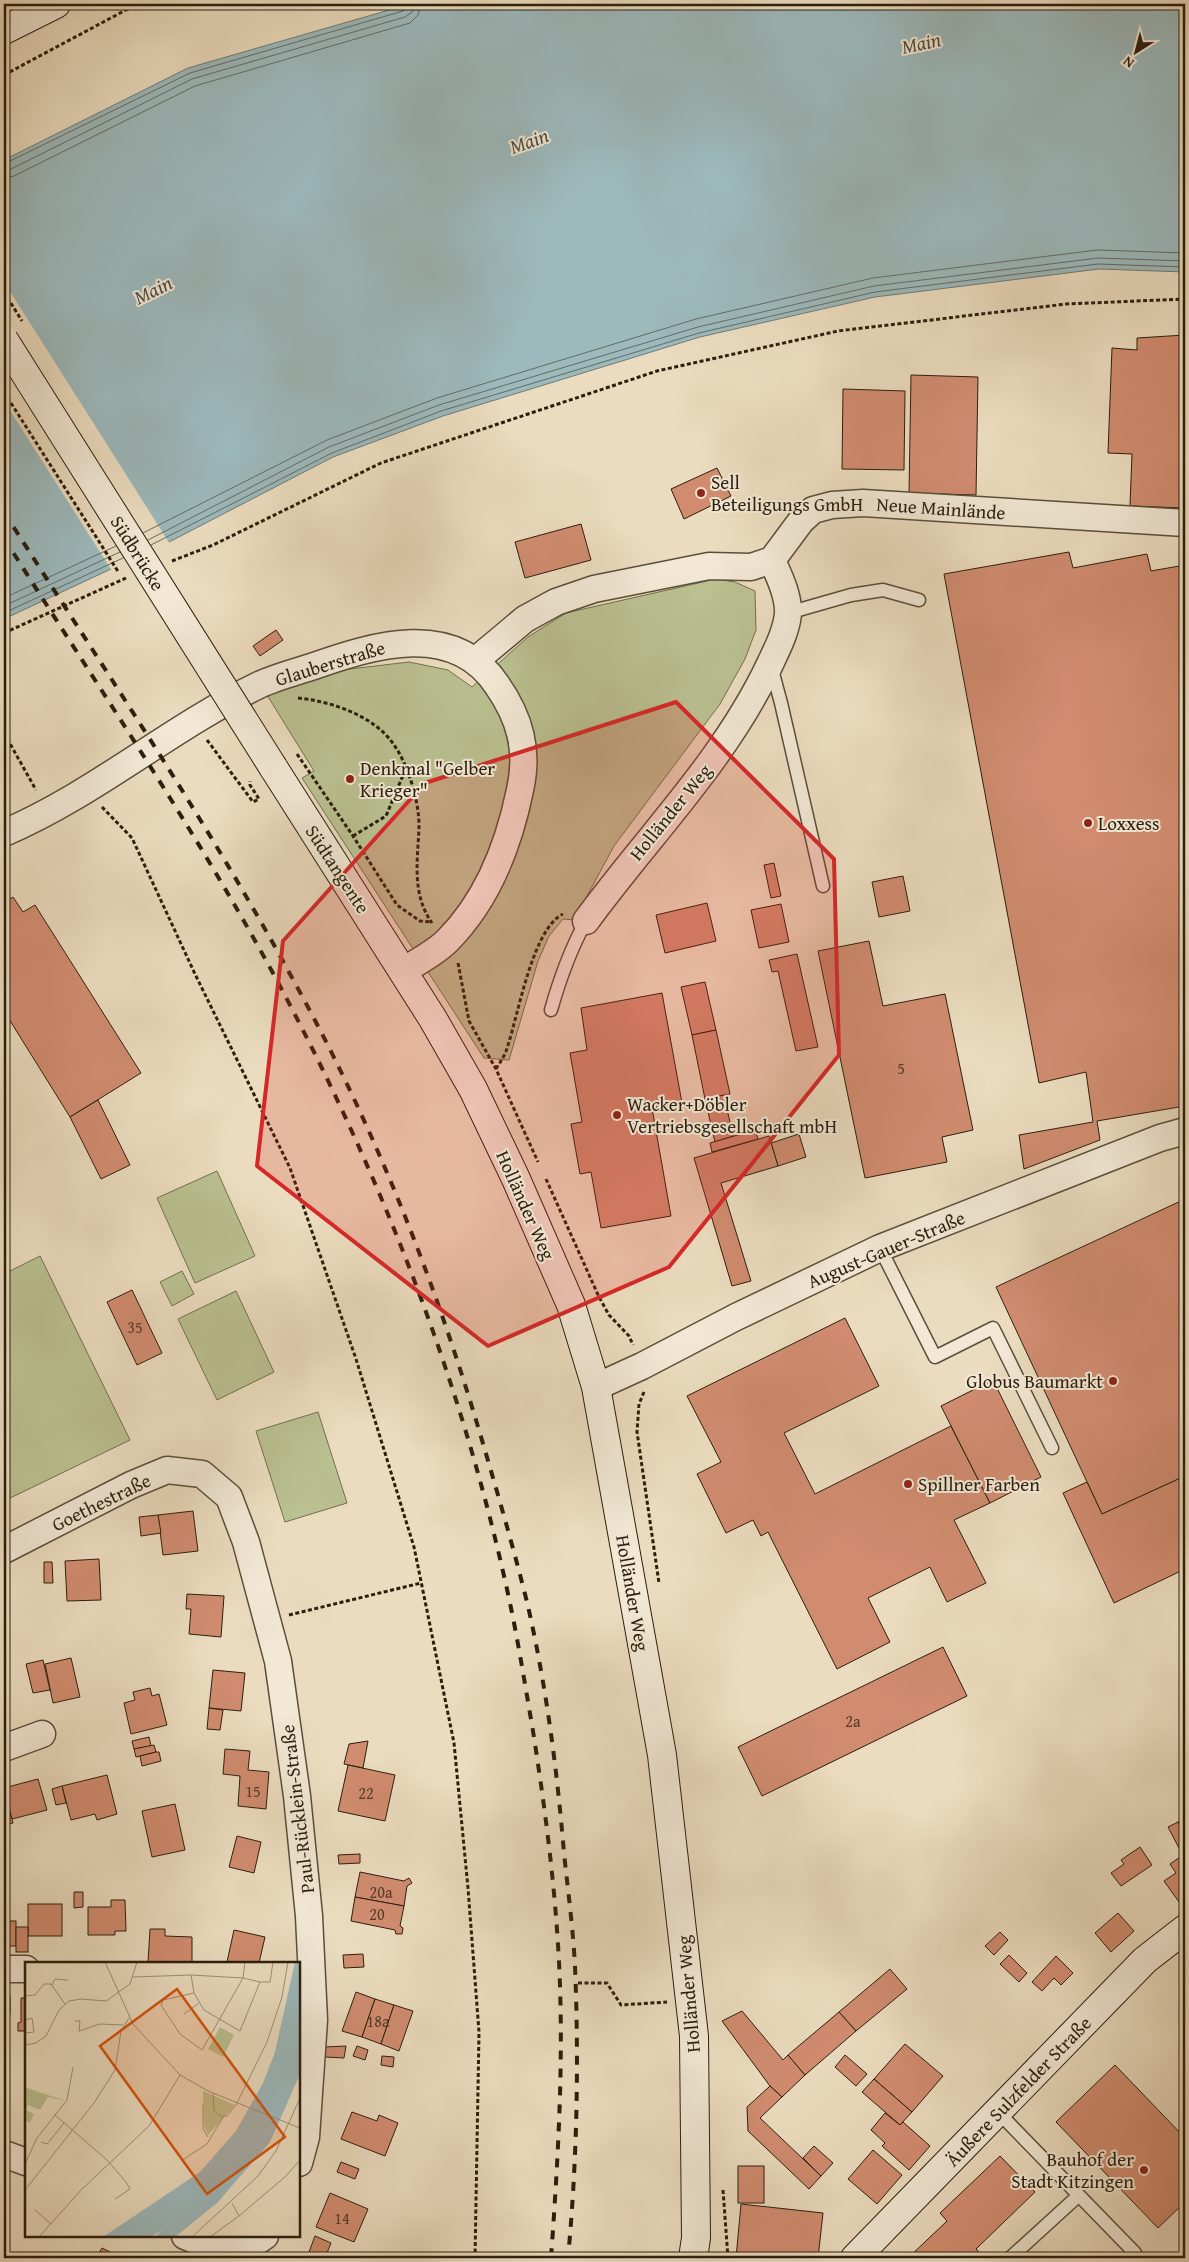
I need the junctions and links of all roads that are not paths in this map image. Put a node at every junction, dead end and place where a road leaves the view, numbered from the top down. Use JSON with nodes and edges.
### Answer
{"nodes":[{"id":1,"x":56,"y":4,"type":"edge"},
{"id":2,"x":4,"y":30,"type":"edge"},
{"id":3,"x":4,"y":340,"type":"edge"},
{"id":4,"x":1185,"y":523,"type":"edge"},
{"id":5,"x":772,"y":560,"type":"junction"},
{"id":6,"x":920,"y":600,"type":"dead end"},
{"id":7,"x":788,"y":613,"type":"junction"},
{"id":8,"x":476,"y":660,"type":"junction"},
{"id":9,"x":770,"y":664,"type":"junction"},
{"id":10,"x":262,"y":774,"type":"joint"},
{"id":11,"x":4,"y":833,"type":"edge"},
{"id":12,"x":823,"y":886,"type":"dead end"},
{"id":13,"x":586,"y":921,"type":"joint"},
{"id":14,"x":403,"y":971,"type":"junction"},
{"id":15,"x":551,"y":1010,"type":"dead end"},
{"id":16,"x":1185,"y":1131,"type":"edge"},
{"id":17,"x":880,"y":1248,"type":"junction"},
{"id":18,"x":596,"y":1387,"type":"junction"},
{"id":19,"x":1052,"y":1448,"type":"dead end"},
{"id":20,"x":202,"y":1474,"type":"joint"},
{"id":21,"x":4,"y":1550,"type":"edge"},
{"id":22,"x":42,"y":1734,"type":"dead end"},
{"id":23,"x":4,"y":1748,"type":"edge"},
{"id":24,"x":1185,"y":1930,"type":"edge"},
{"id":25,"x":4,"y":1969,"type":"edge"},
{"id":26,"x":25,"y":1969,"type":"edge"},
{"id":27,"x":998,"y":2112,"type":"junction"},
{"id":28,"x":4,"y":2154,"type":"edge"},
{"id":29,"x":300,"y":2159,"type":"edge"},
{"id":30,"x":25,"y":2162,"type":"edge"},
{"id":31,"x":1078,"y":2196,"type":"junction"},
{"id":32,"x":187,"y":2237,"type":"edge"},
{"id":33,"x":264,"y":2237,"type":"edge"},
{"id":34,"x":246,"y":2254,"type":"edge"},
{"id":35,"x":693,"y":2258,"type":"edge"},
{"id":36,"x":855,"y":2258,"type":"edge"},
{"id":37,"x":1010,"y":2258,"type":"edge"},
{"id":38,"x":1129,"y":2258,"type":"edge"}],
"edges":[{"from":1,"to":2,"type":"main road"},
{"from":3,"to":10,"type":"main road","name":"Südbrücke","bridge":true},
{"from":4,"to":5,"type":"street","name":"Neue Mainlände"},
{"from":5,"to":7,"type":"street","name":"Holländer Weg"},
{"from":5,"to":8,"type":"street"},
{"from":6,"to":7,"type":"lane"},
{"from":7,"to":9,"type":"street","name":"Holländer Weg"},
{"from":8,"to":11,"type":"street","name":"Glauberstraße"},
{"from":8,"to":14,"type":"street","name":"Glauberstraße"},
{"from":9,"to":12,"type":"lane"},
{"from":9,"to":13,"type":"street","name":"Holländer Weg"},
{"from":10,"to":14,"type":"main road","name":"Südtangente"},
{"from":13,"to":15,"type":"lane","name":"Holländer Weg"},
{"from":14,"to":18,"type":"main road","name":"Holländer Weg"},
{"from":16,"to":17,"type":"street","name":"August-Gauer-Straße"},
{"from":17,"to":18,"type":"street","name":"August-Gauer-Straße"},
{"from":17,"to":19,"type":"lane"},
{"from":18,"to":35,"type":"main road","name":"Holländer Weg"},
{"from":20,"to":21,"type":"street","name":"Goethestraße"},
{"from":20,"to":29,"type":"street","name":"Paul-Rücklein-Straße"},
{"from":22,"to":23,"type":"street"},
{"from":24,"to":27,"type":"main road","name":"Äußere Sulzfelder Straße"},
{"from":25,"to":26,"type":"street"},
{"from":27,"to":31,"type":"lane"},
{"from":27,"to":36,"type":"main road","name":"Äußere Sulzfelder Straße"},
{"from":28,"to":30,"type":"street"},
{"from":31,"to":37,"type":"lane"},
{"from":31,"to":38,"type":"lane"},
{"from":32,"to":34,"type":"street"},
{"from":33,"to":34,"type":"street"}]}
